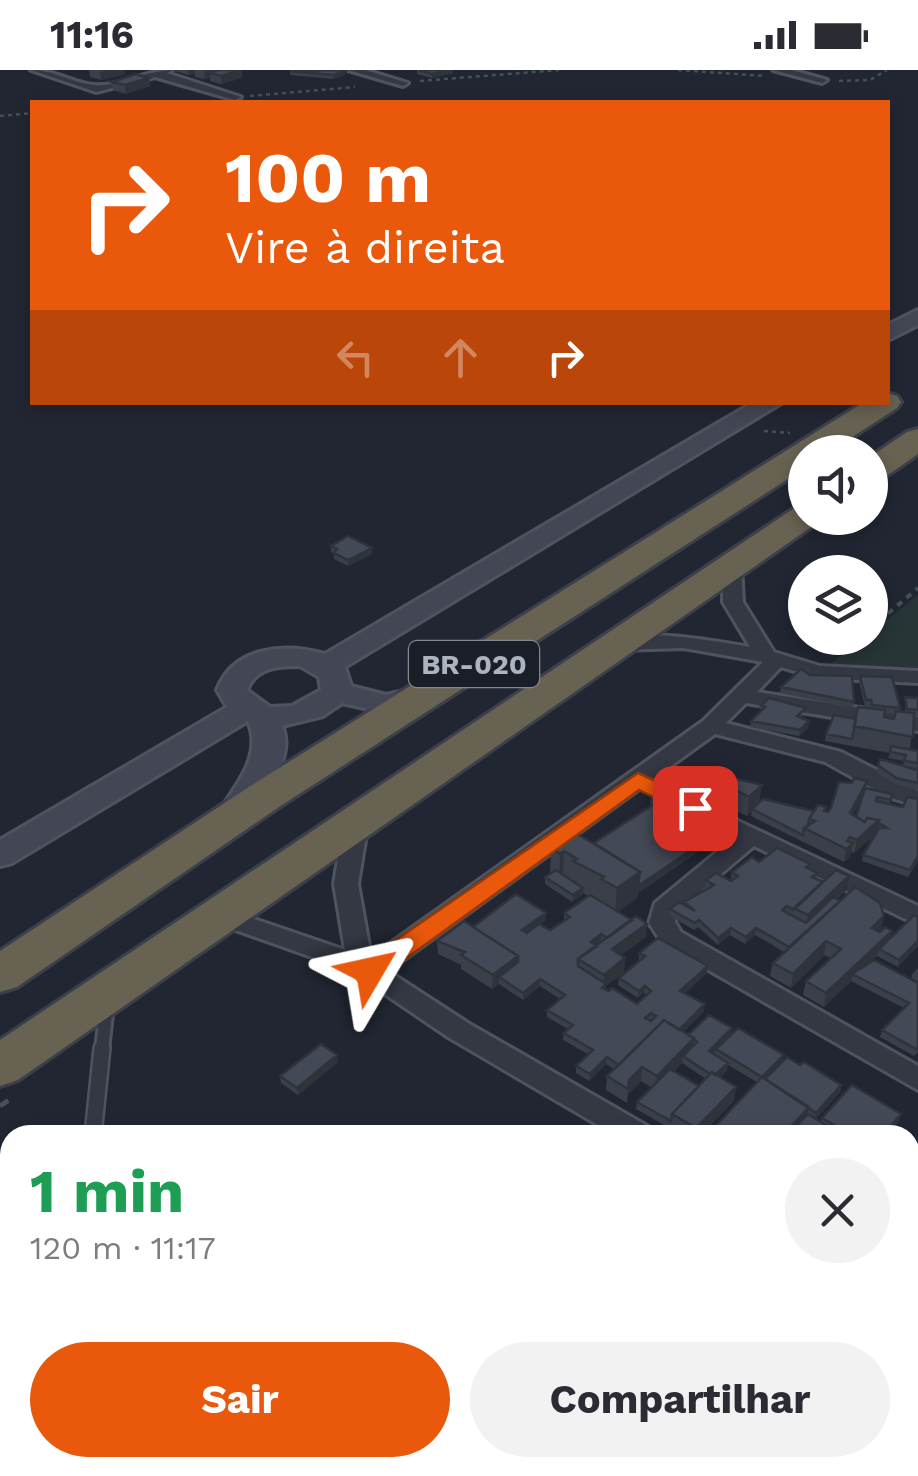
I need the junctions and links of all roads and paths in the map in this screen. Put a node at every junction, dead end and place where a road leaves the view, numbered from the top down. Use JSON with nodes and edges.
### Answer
{"nodes":[{"id":1,"x":36,"y":70,"type":"edge"},
{"id":2,"x":353,"y":70,"type":"edge"},
{"id":3,"x":778,"y":70,"type":"edge"},
{"id":4,"x":161,"y":72,"type":"edge"},
{"id":5,"x":822,"y":80,"type":"dead end"},
{"id":6,"x":402,"y":82,"type":"dead end"},
{"id":7,"x":235,"y":97,"type":"dead end"},
{"id":8,"x":30,"y":114,"type":"edge"},
{"id":9,"x":1,"y":116,"type":"edge"},
{"id":10,"x":918,"y":316,"type":"edge"},
{"id":11,"x":890,"y":333,"type":"edge"},
{"id":12,"x":767,"y":405,"type":"edge"},
{"id":13,"x":884,"y":405,"type":"edge"},
{"id":14,"x":915,"y":444,"type":"edge"},
{"id":15,"x":888,"y":461,"type":"edge"},
{"id":16,"x":788,"y":527,"type":"edge"},
{"id":17,"x":732,"y":565,"type":"junction"},
{"id":18,"x":918,"y":588,"type":"edge"},
{"id":19,"x":888,"y":614,"type":"edge"},
{"id":20,"x":620,"y":644,"type":"junction"},
{"id":21,"x":770,"y":658,"type":"junction"},
{"id":22,"x":918,"y":677,"type":"edge"},
{"id":23,"x":331,"y":679,"type":"junction"},
{"id":24,"x":423,"y":696,"type":"junction"},
{"id":25,"x":743,"y":696,"type":"junction"},
{"id":26,"x":253,"y":711,"type":"junction"},
{"id":27,"x":918,"y":724,"type":"edge"},
{"id":28,"x":711,"y":726,"type":"junction"},
{"id":29,"x":918,"y":799,"type":"edge"},
{"id":30,"x":686,"y":804,"type":"edge"},
{"id":31,"x":231,"y":819,"type":"junction"},
{"id":32,"x":356,"y":822,"type":"junction"},
{"id":33,"x":752,"y":836,"type":"junction"},
{"id":34,"x":0,"y":856,"type":"edge"},
{"id":35,"x":219,"y":915,"type":"junction"},
{"id":36,"x":918,"y":916,"type":"edge"},
{"id":37,"x":365,"y":968,"type":"junction"},
{"id":38,"x":0,"y":975,"type":"edge"},
{"id":39,"x":109,"y":991,"type":"junction"},
{"id":40,"x":0,"y":1066,"type":"edge"},
{"id":41,"x":918,"y":1079,"type":"edge"},
{"id":42,"x":94,"y":1125,"type":"edge"},
{"id":43,"x":622,"y":1125,"type":"edge"}],
"edges":[{"from":1,"to":4,"type":"street"},
{"from":2,"to":6,"type":"street"},
{"from":3,"to":5,"type":"street"},
{"from":4,"to":7,"type":"street"},
{"from":8,"to":9,"type":"path"},
{"from":10,"to":11,"type":"street"},
{"from":12,"to":23,"type":"street"},
{"from":13,"to":24,"type":"highway","number":"BR-020"},
{"from":14,"to":15,"type":"highway"},
{"from":16,"to":17,"type":"highway","number":"BR-020"},
{"from":17,"to":20,"type":"highway","number":"BR-020"},
{"from":17,"to":21,"type":"street"},
{"from":18,"to":19,"type":"path"},
{"from":20,"to":21,"type":"street"},
{"from":20,"to":32,"type":"highway","number":"BR-020"},
{"from":21,"to":22,"type":"street"},
{"from":21,"to":25,"type":"street"},
{"from":23,"to":24,"type":"street"},
{"from":23,"to":26,"type":"street"},
{"from":23,"to":26,"type":"street"},
{"from":24,"to":31,"type":"highway","number":"BR-020"},
{"from":25,"to":27,"type":"street"},
{"from":25,"to":28,"type":"street"},
{"from":26,"to":31,"type":"street"},
{"from":26,"to":34,"type":"street"},
{"from":28,"to":29,"type":"street"},
{"from":28,"to":37,"type":"street"},
{"from":30,"to":33,"type":"street"},
{"from":31,"to":38,"type":"highway","number":"BR-020"},
{"from":32,"to":35,"type":"highway","number":"BR-020"},
{"from":32,"to":37,"type":"street"},
{"from":33,"to":36,"type":"street"},
{"from":33,"to":41,"type":"street"},
{"from":35,"to":37,"type":"street"},
{"from":35,"to":39,"type":"highway","number":"BR-020"},
{"from":37,"to":43,"type":"street"},
{"from":39,"to":40,"type":"highway","number":"BR-020"},
{"from":39,"to":42,"type":"lane"}]}
